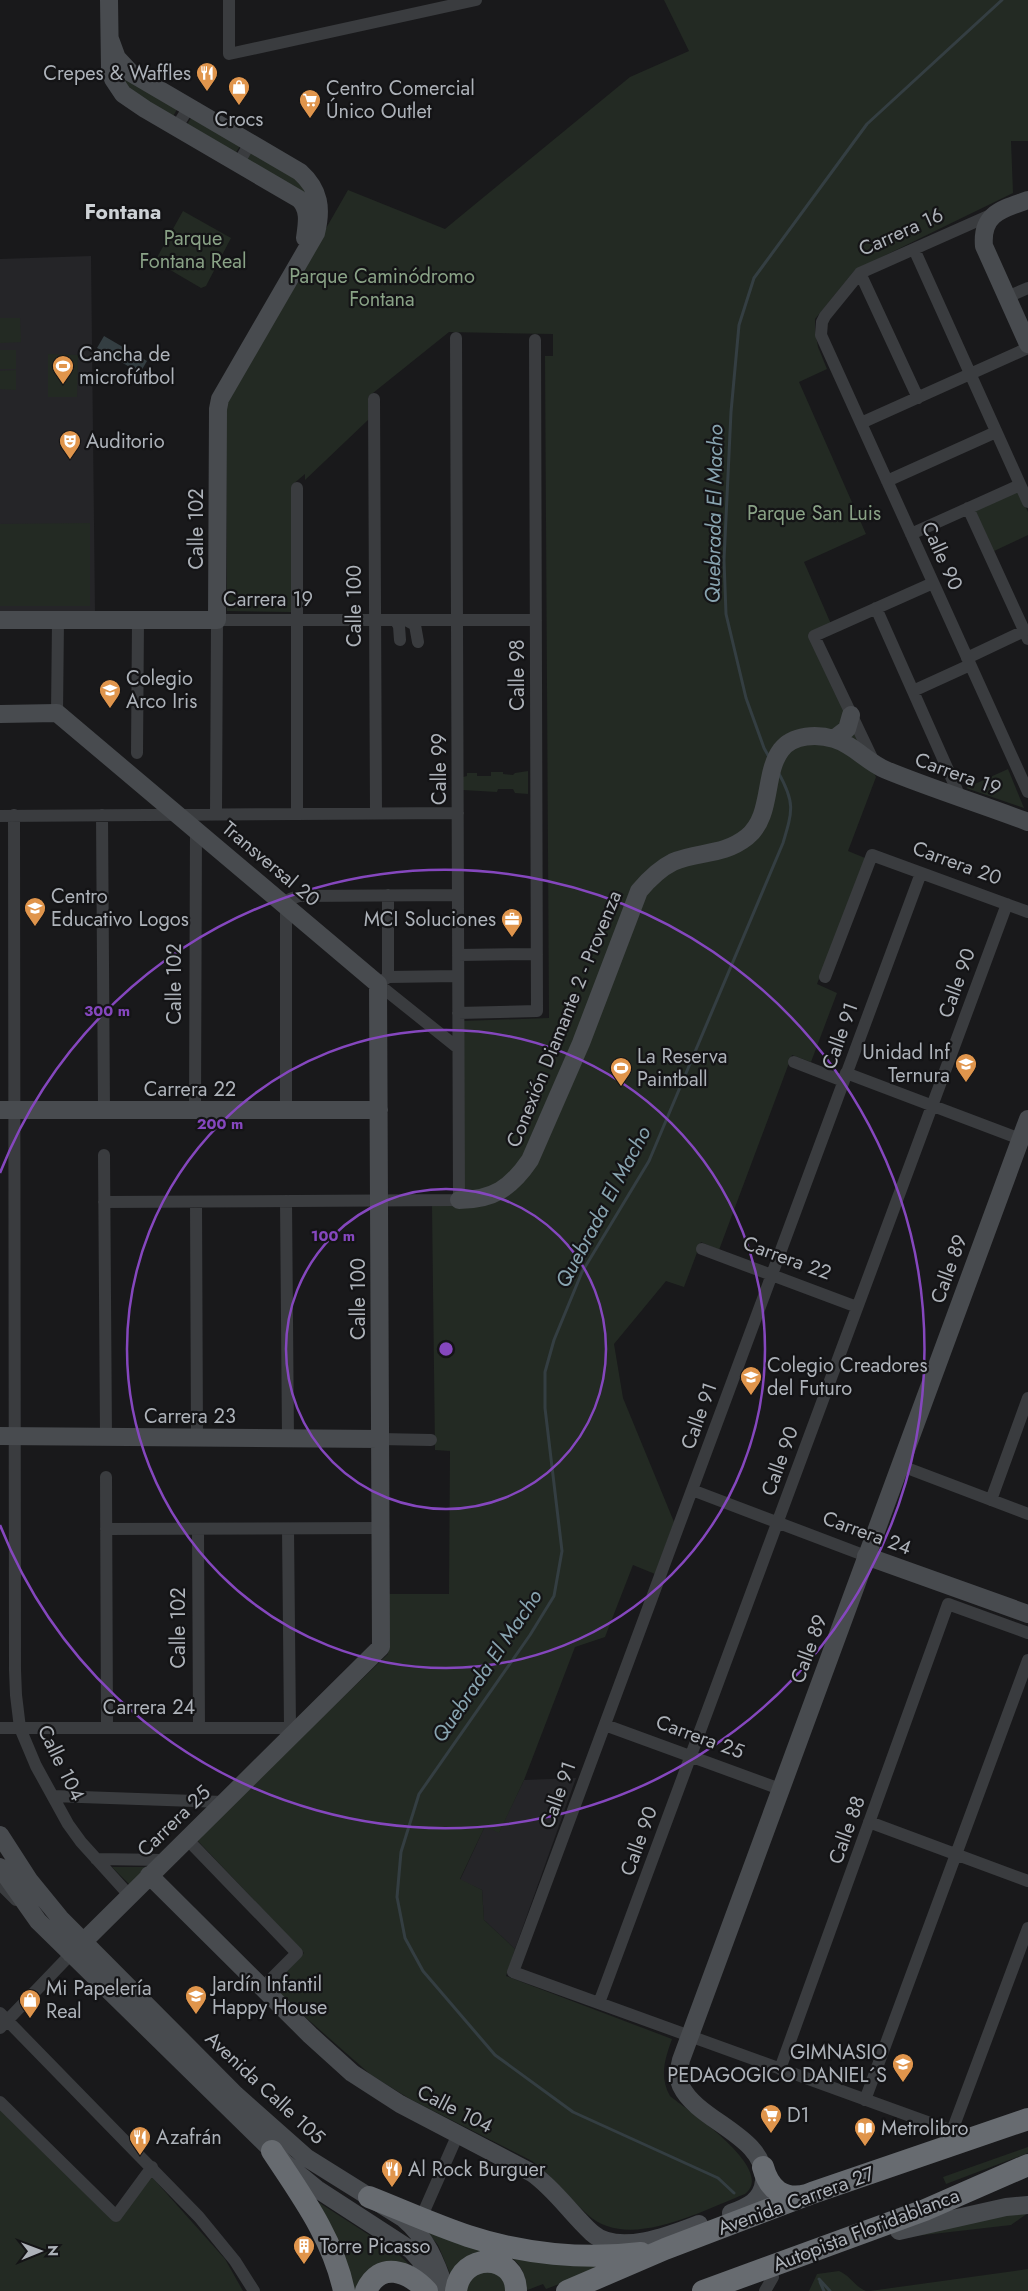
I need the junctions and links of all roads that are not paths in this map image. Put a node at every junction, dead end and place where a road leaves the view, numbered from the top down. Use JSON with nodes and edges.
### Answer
{"nodes":[{"id":1,"x":109,"y":0,"type":"edge"},
{"id":2,"x":229,"y":0,"type":"edge"},
{"id":3,"x":476,"y":0,"type":"edge"},
{"id":4,"x":110,"y":39,"type":"junction"},
{"id":5,"x":189,"y":107,"type":"junction"},
{"id":6,"x":176,"y":128,"type":"junction"},
{"id":7,"x":250,"y":142,"type":"junction"},
{"id":8,"x":238,"y":164,"type":"junction"},
{"id":9,"x":1028,"y":200,"type":"edge"},
{"id":10,"x":998,"y":211,"type":"junction"},
{"id":11,"x":961,"y":228,"type":"junction"},
{"id":12,"x":984,"y":246,"type":"junction"},
{"id":13,"x":914,"y":249,"type":"junction"},
{"id":14,"x":297,"y":265,"type":"junction"},
{"id":15,"x":860,"y":273,"type":"junction"},
{"id":16,"x":1028,"y":288,"type":"edge"},
{"id":17,"x":1006,"y":297,"type":"junction"},
{"id":18,"x":821,"y":335,"type":"joint"},
{"id":19,"x":456,"y":338,"type":"dead end"},
{"id":20,"x":535,"y":340,"type":"dead end"},
{"id":21,"x":1028,"y":344,"type":"edge"},
{"id":22,"x":1028,"y":348,"type":"edge"},
{"id":23,"x":969,"y":375,"type":"junction"},
{"id":24,"x":918,"y":398,"type":"junction"},
{"id":25,"x":374,"y":399,"type":"dead end"},
{"id":26,"x":861,"y":423,"type":"junction"},
{"id":27,"x":996,"y":432,"type":"junction"},
{"id":28,"x":887,"y":481,"type":"junction"},
{"id":29,"x":1020,"y":485,"type":"junction"},
{"id":30,"x":297,"y":488,"type":"dead end"},
{"id":31,"x":1028,"y":502,"type":"edge"},
{"id":32,"x":968,"y":508,"type":"junction"},
{"id":33,"x":911,"y":534,"type":"junction"},
{"id":34,"x":933,"y":583,"type":"junction"},
{"id":35,"x":876,"y":608,"type":"junction"},
{"id":36,"x":0,"y":620,"type":"edge"},
{"id":37,"x":58,"y":620,"type":"junction"},
{"id":38,"x":138,"y":620,"type":"junction"},
{"id":39,"x":217,"y":620,"type":"junction"},
{"id":40,"x":297,"y":620,"type":"junction"},
{"id":41,"x":376,"y":620,"type":"junction"},
{"id":42,"x":400,"y":620,"type":"junction"},
{"id":43,"x":457,"y":620,"type":"junction"},
{"id":44,"x":536,"y":620,"type":"junction"},
{"id":45,"x":1026,"y":635,"type":"edge"},
{"id":46,"x":400,"y":640,"type":"dead end"},
{"id":47,"x":418,"y":642,"type":"dead end"},
{"id":48,"x":969,"y":661,"type":"junction"},
{"id":49,"x":913,"y":691,"type":"junction"},
{"id":50,"x":57,"y":713,"type":"junction"},
{"id":51,"x":0,"y":714,"type":"edge"},
{"id":52,"x":851,"y":715,"type":"junction"},
{"id":53,"x":834,"y":739,"type":"junction"},
{"id":54,"x":137,"y":753,"type":"dead end"},
{"id":55,"x":874,"y":763,"type":"junction"},
{"id":56,"x":1028,"y":792,"type":"edge"},
{"id":57,"x":960,"y":797,"type":"junction"},
{"id":58,"x":376,"y":813,"type":"junction"},
{"id":59,"x":458,"y":813,"type":"junction"},
{"id":60,"x":180,"y":814,"type":"junction"},
{"id":61,"x":216,"y":814,"type":"junction"},
{"id":62,"x":297,"y":814,"type":"junction"},
{"id":63,"x":102,"y":815,"type":"junction"},
{"id":64,"x":0,"y":816,"type":"edge"},
{"id":65,"x":14,"y":816,"type":"junction"},
{"id":66,"x":1028,"y":822,"type":"edge"},
{"id":67,"x":196,"y":828,"type":"junction"},
{"id":68,"x":921,"y":872,"type":"junction"},
{"id":69,"x":388,"y":895,"type":"junction"},
{"id":70,"x":458,"y":895,"type":"junction"},
{"id":71,"x":1007,"y":904,"type":"junction"},
{"id":72,"x":286,"y":905,"type":"junction"},
{"id":73,"x":1028,"y":912,"type":"edge"},
{"id":74,"x":537,"y":954,"type":"junction"},
{"id":75,"x":458,"y":955,"type":"junction"},
{"id":76,"x":458,"y":976,"type":"junction"},
{"id":77,"x":825,"y":977,"type":"dead end"},
{"id":78,"x":383,"y":980,"type":"junction"},
{"id":79,"x":458,"y":1012,"type":"junction"},
{"id":80,"x":458,"y":1048,"type":"junction"},
{"id":81,"x":794,"y":1062,"type":"dead end"},
{"id":82,"x":845,"y":1077,"type":"junction"},
{"id":83,"x":932,"y":1106,"type":"junction"},
{"id":84,"x":7,"y":1110,"type":"edge"},
{"id":85,"x":104,"y":1110,"type":"junction"},
{"id":86,"x":195,"y":1110,"type":"junction"},
{"id":87,"x":286,"y":1110,"type":"junction"},
{"id":88,"x":379,"y":1110,"type":"junction"},
{"id":89,"x":1028,"y":1119,"type":"edge"},
{"id":90,"x":1021,"y":1150,"type":"edge"},
{"id":91,"x":104,"y":1155,"type":"dead end"},
{"id":92,"x":459,"y":1200,"type":"junction"},
{"id":93,"x":286,"y":1201,"type":"junction"},
{"id":94,"x":379,"y":1201,"type":"junction"},
{"id":95,"x":104,"y":1202,"type":"junction"},
{"id":96,"x":196,"y":1202,"type":"junction"},
{"id":97,"x":702,"y":1250,"type":"dead end"},
{"id":98,"x":771,"y":1275,"type":"junction"},
{"id":99,"x":857,"y":1307,"type":"junction"},
{"id":100,"x":1028,"y":1398,"type":"edge"},
{"id":101,"x":8,"y":1436,"type":"edge"},
{"id":102,"x":106,"y":1437,"type":"junction"},
{"id":103,"x":197,"y":1438,"type":"junction"},
{"id":104,"x":288,"y":1438,"type":"junction"},
{"id":105,"x":380,"y":1439,"type":"junction"},
{"id":106,"x":431,"y":1440,"type":"dead end"},
{"id":107,"x":899,"y":1465,"type":"junction"},
{"id":108,"x":106,"y":1476,"type":"dead end"},
{"id":109,"x":692,"y":1490,"type":"junction"},
{"id":110,"x":991,"y":1500,"type":"junction"},
{"id":111,"x":1028,"y":1514,"type":"edge"},
{"id":112,"x":778,"y":1522,"type":"junction"},
{"id":113,"x":381,"y":1528,"type":"junction"},
{"id":114,"x":106,"y":1529,"type":"junction"},
{"id":115,"x":198,"y":1529,"type":"junction"},
{"id":116,"x":288,"y":1529,"type":"junction"},
{"id":117,"x":866,"y":1556,"type":"junction"},
{"id":118,"x":1028,"y":1614,"type":"edge"},
{"id":119,"x":1028,"y":1633,"type":"edge"},
{"id":120,"x":381,"y":1647,"type":"joint"},
{"id":121,"x":1028,"y":1660,"type":"edge"},
{"id":122,"x":605,"y":1725,"type":"junction"},
{"id":123,"x":0,"y":1728,"type":"edge"},
{"id":124,"x":20,"y":1728,"type":"junction"},
{"id":125,"x":107,"y":1728,"type":"junction"},
{"id":126,"x":199,"y":1728,"type":"junction"},
{"id":127,"x":294,"y":1728,"type":"junction"},
{"id":128,"x":691,"y":1756,"type":"junction"},
{"id":129,"x":780,"y":1789,"type":"junction"},
{"id":130,"x":52,"y":1796,"type":"junction"},
{"id":131,"x":223,"y":1802,"type":"junction"},
{"id":132,"x":869,"y":1822,"type":"junction"},
{"id":133,"x":0,"y":1835,"type":"edge"},
{"id":134,"x":186,"y":1838,"type":"junction"},
{"id":135,"x":956,"y":1854,"type":"junction"},
{"id":136,"x":96,"y":1859,"type":"junction"},
{"id":137,"x":164,"y":1860,"type":"junction"},
{"id":138,"x":0,"y":1867,"type":"edge"},
{"id":139,"x":149,"y":1875,"type":"junction"},
{"id":140,"x":1028,"y":1881,"type":"edge"},
{"id":141,"x":0,"y":1884,"type":"edge"},
{"id":142,"x":130,"y":1895,"type":"junction"},
{"id":143,"x":38,"y":1921,"type":"junction"},
{"id":144,"x":1028,"y":1928,"type":"edge"},
{"id":145,"x":78,"y":1947,"type":"junction"},
{"id":146,"x":262,"y":1988,"type":"junction"},
{"id":147,"x":599,"y":2003,"type":"junction"},
{"id":148,"x":2,"y":2020,"type":"edge"},
{"id":149,"x":690,"y":2035,"type":"junction"},
{"id":150,"x":780,"y":2068,"type":"junction"},
{"id":151,"x":866,"y":2100,"type":"junction"},
{"id":152,"x":0,"y":2102,"type":"edge"},
{"id":153,"x":1028,"y":2118,"type":"edge"},
{"id":154,"x":1028,"y":2128,"type":"edge"},
{"id":155,"x":458,"y":2134,"type":"junction"},
{"id":156,"x":954,"y":2137,"type":"junction"},
{"id":157,"x":272,"y":2151,"type":"junction"},
{"id":158,"x":1028,"y":2165,"type":"edge"},
{"id":159,"x":763,"y":2166,"type":"junction"},
{"id":160,"x":152,"y":2167,"type":"junction"},
{"id":161,"x":1028,"y":2181,"type":"edge"},
{"id":162,"x":812,"y":2193,"type":"junction"},
{"id":163,"x":369,"y":2197,"type":"junction"},
{"id":164,"x":1028,"y":2205,"type":"edge"},
{"id":165,"x":421,"y":2218,"type":"junction"},
{"id":166,"x":899,"y":2231,"type":"junction"},
{"id":167,"x":665,"y":2249,"type":"junction"},
{"id":168,"x":769,"y":2284,"type":"edge"},
{"id":169,"x":254,"y":2291,"type":"edge"},
{"id":170,"x":344,"y":2291,"type":"edge"},
{"id":171,"x":366,"y":2291,"type":"edge"},
{"id":172,"x":427,"y":2291,"type":"edge"},
{"id":173,"x":432,"y":2291,"type":"edge"},
{"id":174,"x":446,"y":2291,"type":"edge"},
{"id":175,"x":456,"y":2291,"type":"edge"},
{"id":176,"x":516,"y":2291,"type":"edge"},
{"id":177,"x":567,"y":2291,"type":"edge"},
{"id":178,"x":605,"y":2291,"type":"edge"},
{"id":179,"x":702,"y":2291,"type":"edge"},
{"id":180,"x":737,"y":2291,"type":"edge"}],
"edges":[{"from":1,"to":4,"type":"street"},
{"from":2,"to":3,"type":"street"},
{"from":4,"to":5,"type":"street","name":"Calle 102"},
{"from":4,"to":6,"type":"street"},
{"from":5,"to":6,"type":"street"},
{"from":5,"to":7,"type":"street","name":"Calle 102"},
{"from":6,"to":8,"type":"street"},
{"from":7,"to":8,"type":"street"},
{"from":7,"to":14,"type":"street","name":"Calle 102"},
{"from":8,"to":14,"type":"street"},
{"from":9,"to":10,"type":"street","name":"Carrera 16"},
{"from":10,"to":11,"type":"street","name":"Carrera 16"},
{"from":10,"to":12,"type":"street"},
{"from":11,"to":12,"type":"street"},
{"from":11,"to":13,"type":"street","name":"Carrera 16"},
{"from":12,"to":17,"type":"street"},
{"from":13,"to":15,"type":"street","name":"Carrera 16"},
{"from":13,"to":23,"type":"street"},
{"from":14,"to":39,"type":"street","name":"Calle 102"},
{"from":15,"to":18,"type":"street","name":"Carrera 16"},
{"from":15,"to":24,"type":"street"},
{"from":16,"to":17,"type":"street"},
{"from":17,"to":21,"type":"street"},
{"from":18,"to":26,"type":"street","name":"Calle 90"},
{"from":19,"to":43,"type":"street","name":"Calle 99"},
{"from":20,"to":44,"type":"street","name":"Calle 98"},
{"from":22,"to":23,"type":"street"},
{"from":23,"to":24,"type":"street"},
{"from":23,"to":27,"type":"street"},
{"from":24,"to":26,"type":"street"},
{"from":25,"to":41,"type":"street","name":"Calle 100"},
{"from":26,"to":28,"type":"street","name":"Calle 90"},
{"from":27,"to":28,"type":"street"},
{"from":27,"to":29,"type":"street"},
{"from":28,"to":33,"type":"street","name":"Calle 90"},
{"from":29,"to":31,"type":"street"},
{"from":29,"to":32,"type":"street"},
{"from":30,"to":40,"type":"street"},
{"from":32,"to":33,"type":"street"},
{"from":32,"to":45,"type":"street"},
{"from":33,"to":34,"type":"street","name":"Calle 90"},
{"from":34,"to":35,"type":"street"},
{"from":34,"to":48,"type":"street","name":"Calle 90"},
{"from":35,"to":49,"type":"street"},
{"from":35,"to":52,"type":"street"},
{"from":36,"to":37,"type":"street","name":"Carrera 19"},
{"from":37,"to":38,"type":"street","name":"Carrera 19"},
{"from":37,"to":50,"type":"street"},
{"from":38,"to":39,"type":"street","name":"Carrera 19"},
{"from":38,"to":54,"type":"street"},
{"from":39,"to":40,"type":"street","name":"Carrera 19"},
{"from":39,"to":61,"type":"street","name":"Calle 102"},
{"from":40,"to":41,"type":"street","name":"Carrera 19"},
{"from":40,"to":62,"type":"street"},
{"from":41,"to":42,"type":"street","name":"Carrera 19"},
{"from":41,"to":58,"type":"street","name":"Calle 100"},
{"from":42,"to":43,"type":"street","name":"Carrera 19"},
{"from":42,"to":46,"type":"street"},
{"from":42,"to":47,"type":"street"},
{"from":43,"to":44,"type":"street","name":"Carrera 19"},
{"from":43,"to":59,"type":"street","name":"Calle 99"},
{"from":44,"to":74,"type":"street","name":"Calle 98"},
{"from":45,"to":48,"type":"street"},
{"from":48,"to":49,"type":"street"},
{"from":48,"to":56,"type":"street","name":"Calle 90"},
{"from":49,"to":57,"type":"street"},
{"from":50,"to":51,"type":"street"},
{"from":50,"to":60,"type":"street","name":"Transversal 20"},
{"from":52,"to":53,"type":"street"},
{"from":52,"to":55,"type":"street"},
{"from":53,"to":55,"type":"street","name":"Conexión Diamante 2 - Provenza"},
{"from":53,"to":92,"type":"street","name":"Conexión Diamante 2 - Provenza"},
{"from":55,"to":57,"type":"street","name":"Carrera 19"},
{"from":57,"to":66,"type":"street","name":"Carrera 19"},
{"from":58,"to":59,"type":"street"},
{"from":58,"to":62,"type":"street"},
{"from":59,"to":70,"type":"street","name":"Calle 99"},
{"from":60,"to":61,"type":"street"},
{"from":60,"to":63,"type":"street"},
{"from":60,"to":67,"type":"street","name":"Transversal 20"},
{"from":61,"to":62,"type":"street"},
{"from":63,"to":65,"type":"street"},
{"from":63,"to":85,"type":"street"},
{"from":64,"to":65,"type":"street"},
{"from":65,"to":84,"type":"street","name":"Calle 104"},
{"from":67,"to":72,"type":"street","name":"Transversal 20"},
{"from":67,"to":86,"type":"street","name":"Calle 102"},
{"from":68,"to":71,"type":"street","name":"Carrera 20"},
{"from":68,"to":77,"type":"street","name":"Carrera 20"},
{"from":68,"to":82,"type":"street","name":"Calle 91"},
{"from":69,"to":70,"type":"street"},
{"from":69,"to":72,"type":"street"},
{"from":69,"to":78,"type":"street","name":"Calle 100"},
{"from":70,"to":75,"type":"street","name":"Calle 99"},
{"from":71,"to":73,"type":"street","name":"Carrera 20"},
{"from":71,"to":83,"type":"street","name":"Calle 90"},
{"from":72,"to":78,"type":"street","name":"Transversal 20"},
{"from":72,"to":87,"type":"street"},
{"from":74,"to":75,"type":"street"},
{"from":74,"to":79,"type":"street","name":"Calle 98"},
{"from":75,"to":76,"type":"street","name":"Calle 99"},
{"from":76,"to":78,"type":"street"},
{"from":76,"to":79,"type":"street","name":"Calle 99"},
{"from":78,"to":80,"type":"street","name":"Transversal 20"},
{"from":78,"to":88,"type":"street","name":"Calle 100"},
{"from":79,"to":80,"type":"street","name":"Calle 99"},
{"from":80,"to":92,"type":"street","name":"Calle 99"},
{"from":81,"to":82,"type":"street"},
{"from":82,"to":83,"type":"street"},
{"from":82,"to":98,"type":"street","name":"Calle 91"},
{"from":83,"to":90,"type":"street"},
{"from":83,"to":99,"type":"street","name":"Calle 90"},
{"from":84,"to":85,"type":"street","name":"Carrera 22"},
{"from":84,"to":101,"type":"street","name":"Calle 104"},
{"from":85,"to":86,"type":"street","name":"Carrera 22"},
{"from":86,"to":87,"type":"street","name":"Carrera 22"},
{"from":87,"to":88,"type":"street","name":"Carrera 22"},
{"from":88,"to":94,"type":"street","name":"Calle 100"},
{"from":89,"to":90,"type":"street","name":"Calle 89"},
{"from":90,"to":107,"type":"street","name":"Calle 89"},
{"from":91,"to":95,"type":"street"},
{"from":92,"to":94,"type":"street"},
{"from":93,"to":94,"type":"street"},
{"from":93,"to":96,"type":"street"},
{"from":93,"to":104,"type":"street"},
{"from":94,"to":105,"type":"street","name":"Calle 100"},
{"from":95,"to":96,"type":"street"},
{"from":95,"to":102,"type":"street"},
{"from":96,"to":103,"type":"street"},
{"from":97,"to":98,"type":"street","name":"Carrera 22"},
{"from":98,"to":99,"type":"street","name":"Carrera 22"},
{"from":98,"to":109,"type":"street","name":"Calle 91"},
{"from":99,"to":112,"type":"street","name":"Calle 90"},
{"from":100,"to":110,"type":"street"},
{"from":101,"to":102,"type":"street","name":"Carrera 23"},
{"from":101,"to":124,"type":"street","name":"Calle 104"},
{"from":102,"to":103,"type":"street","name":"Carrera 23"},
{"from":103,"to":104,"type":"street","name":"Carrera 23"},
{"from":104,"to":105,"type":"street","name":"Carrera 23"},
{"from":105,"to":106,"type":"street"},
{"from":105,"to":113,"type":"street","name":"Calle 100"},
{"from":107,"to":110,"type":"street"},
{"from":107,"to":117,"type":"street","name":"Calle 89"},
{"from":108,"to":114,"type":"street"},
{"from":109,"to":112,"type":"street","name":"Carrera 24"},
{"from":109,"to":122,"type":"street","name":"Calle 91"},
{"from":110,"to":111,"type":"street"},
{"from":112,"to":117,"type":"street","name":"Carrera 24"},
{"from":112,"to":128,"type":"street","name":"Calle 90"},
{"from":113,"to":116,"type":"street"},
{"from":113,"to":120,"type":"street","name":"Calle 100"},
{"from":114,"to":115,"type":"street"},
{"from":114,"to":125,"type":"street"},
{"from":115,"to":116,"type":"street"},
{"from":115,"to":126,"type":"street","name":"Calle 102"},
{"from":116,"to":127,"type":"street"},
{"from":117,"to":118,"type":"street","name":"Carrera 24"},
{"from":117,"to":129,"type":"street","name":"Calle 89"},
{"from":119,"to":132,"type":"street","name":"Calle 88"},
{"from":120,"to":127,"type":"street","name":"Carrera 25"},
{"from":121,"to":135,"type":"street"},
{"from":122,"to":128,"type":"street","name":"Carrera 25"},
{"from":122,"to":147,"type":"street","name":"Calle 91"},
{"from":123,"to":124,"type":"street","name":"Carrera 24"},
{"from":124,"to":125,"type":"street","name":"Carrera 24"},
{"from":124,"to":130,"type":"street","name":"Calle 104"},
{"from":125,"to":126,"type":"street","name":"Carrera 24"},
{"from":126,"to":127,"type":"street","name":"Carrera 24"},
{"from":127,"to":131,"type":"street","name":"Carrera 25"},
{"from":128,"to":129,"type":"street","name":"Carrera 25"},
{"from":128,"to":147,"type":"street","name":"Calle 90"},
{"from":129,"to":149,"type":"street","name":"Calle 89"},
{"from":130,"to":131,"type":"street"},
{"from":130,"to":136,"type":"street","name":"Calle 104"},
{"from":131,"to":134,"type":"street","name":"Carrera 25"},
{"from":132,"to":135,"type":"street"},
{"from":132,"to":150,"type":"street","name":"Calle 88"},
{"from":133,"to":145,"type":"street","name":"Avenida Calle 105"},
{"from":134,"to":137,"type":"street","name":"Carrera 25"},
{"from":134,"to":146,"type":"street"},
{"from":135,"to":140,"type":"street"},
{"from":135,"to":151,"type":"street"},
{"from":136,"to":137,"type":"street"},
{"from":136,"to":142,"type":"street","name":"Calle 104"},
{"from":137,"to":139,"type":"street","name":"Carrera 25"},
{"from":138,"to":143,"type":"street","name":"Avenida Calle 105"},
{"from":139,"to":142,"type":"street","name":"Carrera 25"},
{"from":139,"to":146,"type":"street","name":"Calle 104"},
{"from":141,"to":143,"type":"street"},
{"from":142,"to":145,"type":"street","name":"Carrera 25"},
{"from":143,"to":145,"type":"street","name":"Avenida Calle 105"},
{"from":144,"to":156,"type":"street"},
{"from":145,"to":148,"type":"street","name":"Carrera 25"},
{"from":145,"to":157,"type":"street","name":"Avenida Calle 105"},
{"from":145,"to":163,"type":"street","name":"Avenida Calle 105"},
{"from":146,"to":155,"type":"street","name":"Calle 104"},
{"from":147,"to":149,"type":"street"},
{"from":148,"to":160,"type":"street"},
{"from":149,"to":150,"type":"street"},
{"from":149,"to":159,"type":"street","name":"Calle 89"},
{"from":150,"to":151,"type":"street"},
{"from":151,"to":156,"type":"street"},
{"from":152,"to":160,"type":"street"},
{"from":153,"to":156,"type":"highway","name":"Avenida Carrera 27"},
{"from":154,"to":178,"type":"highway","name":"Autopista Floridablanca"},
{"from":155,"to":159,"type":"street","name":"Calle 104"},
{"from":155,"to":165,"type":"street"},
{"from":156,"to":162,"type":"highway","name":"Avenida Carrera 27"},
{"from":157,"to":170,"type":"highway"},
{"from":157,"to":173,"type":"street","name":"Avenida Calle 105"},
{"from":158,"to":179,"type":"highway","name":"Autopista Floridablanca"},
{"from":159,"to":162,"type":"highway"},
{"from":160,"to":169,"type":"street"},
{"from":161,"to":166,"type":"highway"},
{"from":162,"to":167,"type":"highway","name":"Avenida Carrera 27"},
{"from":163,"to":165,"type":"highway"},
{"from":163,"to":174,"type":"street","name":"Avenida Calle 105"},
{"from":164,"to":166,"type":"street"},
{"from":165,"to":167,"type":"highway"},
{"from":166,"to":168,"type":"highway"},
{"from":167,"to":177,"type":"highway","name":"Avenida Carrera 27"},
{"from":168,"to":180,"type":"highway"},
{"from":171,"to":172,"type":"highway"},
{"from":175,"to":176,"type":"highway"}]}
